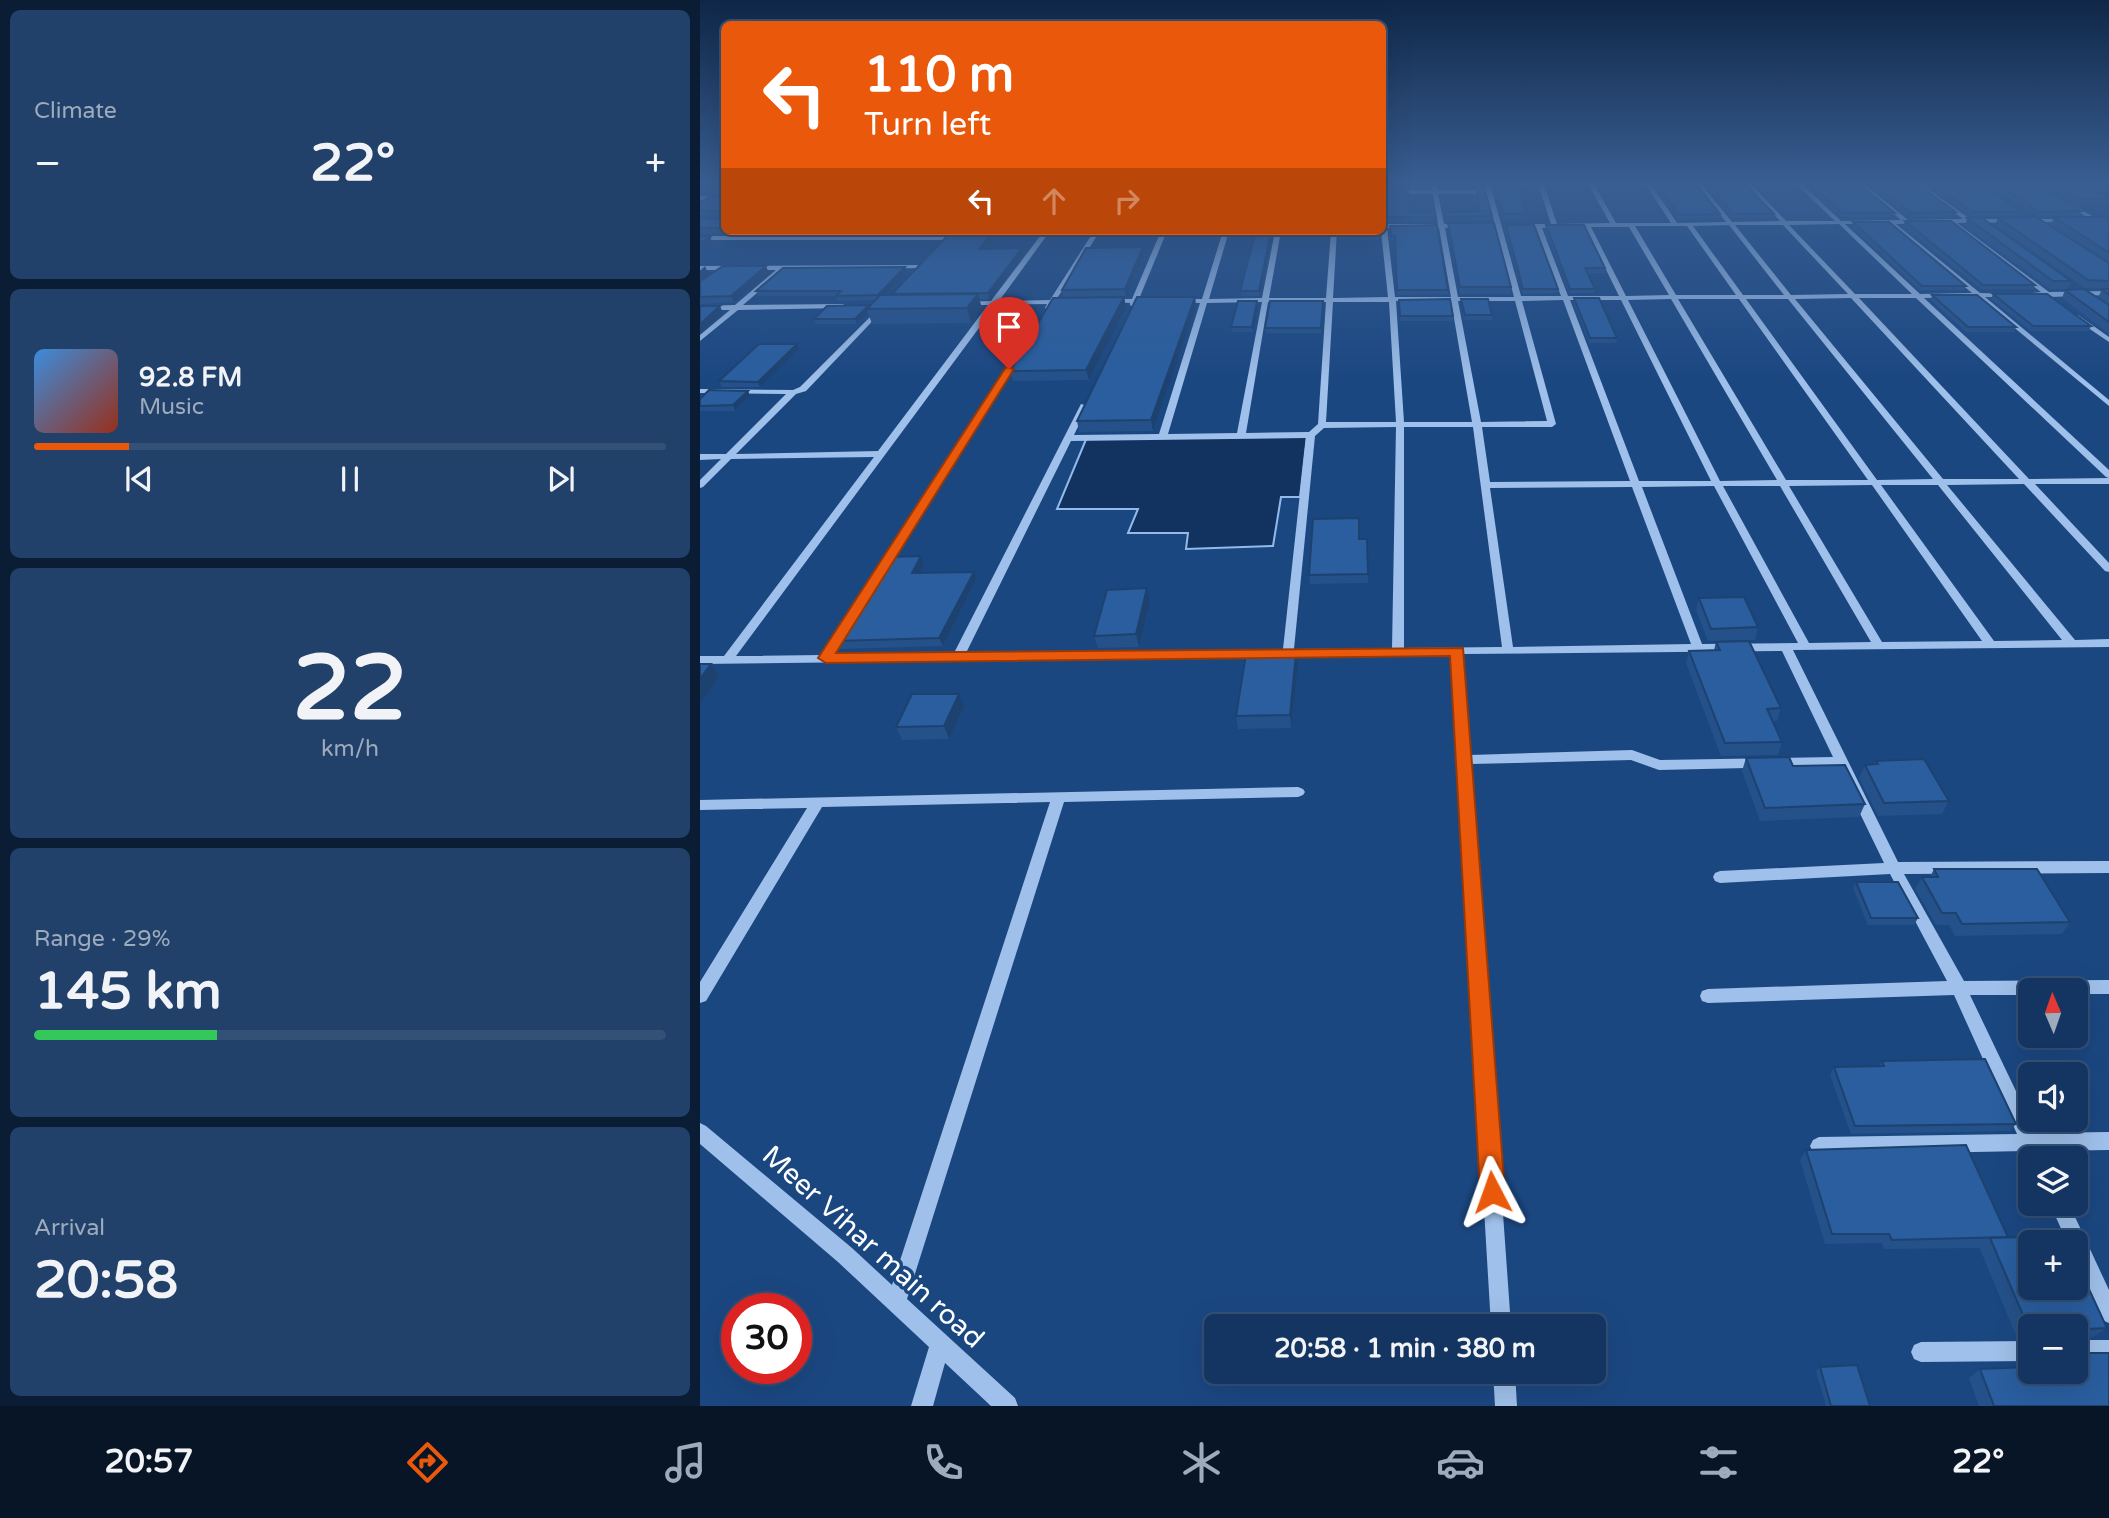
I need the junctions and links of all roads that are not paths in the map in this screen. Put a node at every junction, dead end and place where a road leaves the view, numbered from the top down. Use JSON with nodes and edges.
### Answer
{"nodes":[{"id":1,"x":1034,"y":250,"type":"edge"},
{"id":2,"x":1085,"y":250,"type":"edge"},
{"id":3,"x":1156,"y":250,"type":"edge"},
{"id":4,"x":1221,"y":250,"type":"edge"},
{"id":5,"x":1275,"y":250,"type":"edge"},
{"id":6,"x":1333,"y":250,"type":"edge"},
{"id":7,"x":1386,"y":250,"type":"edge"},
{"id":8,"x":1447,"y":250,"type":"edge"},
{"id":9,"x":1504,"y":250,"type":"edge"},
{"id":10,"x":1547,"y":250,"type":"edge"},
{"id":11,"x":1600,"y":250,"type":"edge"},
{"id":12,"x":1645,"y":250,"type":"edge"},
{"id":13,"x":1707,"y":250,"type":"edge"},
{"id":14,"x":1749,"y":250,"type":"edge"},
{"id":15,"x":1810,"y":250,"type":"edge"},
{"id":16,"x":1868,"y":250,"type":"edge"},
{"id":17,"x":1924,"y":250,"type":"edge"},
{"id":18,"x":1989,"y":250,"type":"edge"},
{"id":19,"x":929,"y":257,"type":"edge"},
{"id":20,"x":783,"y":267,"type":"junction"},
{"id":21,"x":920,"y":267,"type":"junction"},
{"id":22,"x":700,"y":268,"type":"edge"},
{"id":23,"x":723,"y":268,"type":"junction"},
{"id":24,"x":911,"y":276,"type":"edge"},
{"id":25,"x":708,"y":279,"type":"edge"},
{"id":26,"x":2072,"y":286,"type":"edge"},
{"id":27,"x":2109,"y":293,"type":"edge"},
{"id":28,"x":2048,"y":294,"type":"junction"},
{"id":29,"x":2083,"y":294,"type":"junction"},
{"id":30,"x":1979,"y":295,"type":"junction"},
{"id":31,"x":1854,"y":296,"type":"junction"},
{"id":32,"x":1916,"y":296,"type":"junction"},
{"id":33,"x":1787,"y":297,"type":"junction"},
{"id":34,"x":1740,"y":298,"type":"junction"},
{"id":35,"x":1331,"y":299,"type":"junction"},
{"id":36,"x":1392,"y":299,"type":"junction"},
{"id":37,"x":1626,"y":299,"type":"junction"},
{"id":38,"x":1673,"y":299,"type":"junction"},
{"id":39,"x":1177,"y":300,"type":"edge"},
{"id":40,"x":1204,"y":300,"type":"junction"},
{"id":41,"x":1268,"y":300,"type":"junction"},
{"id":42,"x":1457,"y":300,"type":"junction"},
{"id":43,"x":1516,"y":300,"type":"junction"},
{"id":44,"x":1565,"y":300,"type":"junction"},
{"id":45,"x":2092,"y":300,"type":"edge"},
{"id":46,"x":1135,"y":301,"type":"junction"},
{"id":47,"x":1163,"y":301,"type":"edge"},
{"id":48,"x":1052,"y":302,"type":"junction"},
{"id":49,"x":1080,"y":302,"type":"edge"},
{"id":50,"x":1094,"y":302,"type":"edge"},
{"id":51,"x":2058,"y":302,"type":"edge"},
{"id":52,"x":995,"y":303,"type":"junction"},
{"id":53,"x":953,"y":304,"type":"edge"},
{"id":54,"x":871,"y":305,"type":"edge"},
{"id":55,"x":858,"y":306,"type":"edge"},
{"id":56,"x":700,"y":308,"type":"edge"},
{"id":57,"x":736,"y":308,"type":"junction"},
{"id":58,"x":2068,"y":309,"type":"edge"},
{"id":59,"x":1129,"y":313,"type":"edge"},
{"id":60,"x":700,"y":339,"type":"edge"},
{"id":61,"x":2109,"y":340,"type":"edge"},
{"id":62,"x":700,"y":391,"type":"edge"},
{"id":63,"x":793,"y":392,"type":"junction"},
{"id":64,"x":1087,"y":401,"type":"edge"},
{"id":65,"x":2109,"y":404,"type":"edge"},
{"id":66,"x":1322,"y":425,"type":"junction"},
{"id":67,"x":1477,"y":425,"type":"junction"},
{"id":68,"x":1400,"y":426,"type":"junction"},
{"id":69,"x":1241,"y":435,"type":"junction"},
{"id":70,"x":1311,"y":435,"type":"junction"},
{"id":71,"x":1163,"y":436,"type":"junction"},
{"id":72,"x":1069,"y":438,"type":"junction"},
{"id":73,"x":881,"y":454,"type":"junction"},
{"id":74,"x":728,"y":456,"type":"junction"},
{"id":75,"x":700,"y":457,"type":"edge"},
{"id":76,"x":2109,"y":475,"type":"edge"},
{"id":77,"x":2026,"y":481,"type":"junction"},
{"id":78,"x":2109,"y":481,"type":"edge"},
{"id":79,"x":1872,"y":482,"type":"junction"},
{"id":80,"x":1938,"y":482,"type":"junction"},
{"id":81,"x":1783,"y":483,"type":"junction"},
{"id":82,"x":1637,"y":484,"type":"junction"},
{"id":83,"x":1717,"y":484,"type":"junction"},
{"id":84,"x":700,"y":485,"type":"edge"},
{"id":85,"x":1485,"y":485,"type":"junction"},
{"id":86,"x":2109,"y":569,"type":"edge"},
{"id":87,"x":2071,"y":643,"type":"junction"},
{"id":88,"x":2109,"y":643,"type":"edge"},
{"id":89,"x":1990,"y":644,"type":"junction"},
{"id":90,"x":1878,"y":645,"type":"junction"},
{"id":91,"x":1805,"y":646,"type":"junction"},
{"id":92,"x":1786,"y":647,"type":"junction"},
{"id":93,"x":1698,"y":648,"type":"junction"},
{"id":94,"x":1508,"y":650,"type":"junction"},
{"id":95,"x":1457,"y":651,"type":"junction"},
{"id":96,"x":1398,"y":652,"type":"junction"},
{"id":97,"x":1288,"y":653,"type":"junction"},
{"id":98,"x":958,"y":657,"type":"junction"},
{"id":99,"x":826,"y":658,"type":"junction"},
{"id":100,"x":700,"y":660,"type":"edge"},
{"id":101,"x":727,"y":660,"type":"junction"},
{"id":102,"x":1464,"y":760,"type":"junction"},
{"id":103,"x":1843,"y":761,"type":"junction"},
{"id":104,"x":1298,"y":792,"type":"dead end"},
{"id":105,"x":1059,"y":797,"type":"junction"},
{"id":106,"x":818,"y":802,"type":"junction"},
{"id":107,"x":700,"y":805,"type":"edge"},
{"id":108,"x":2109,"y":867,"type":"edge"},
{"id":109,"x":1894,"y":868,"type":"junction"},
{"id":110,"x":1720,"y":877,"type":"dead end"},
{"id":111,"x":2109,"y":987,"type":"edge"},
{"id":112,"x":1959,"y":988,"type":"junction"},
{"id":113,"x":700,"y":996,"type":"edge"},
{"id":114,"x":1708,"y":996,"type":"dead end"},
{"id":115,"x":700,"y":1132,"type":"edge"},
{"id":116,"x":2109,"y":1141,"type":"edge"},
{"id":117,"x":1819,"y":1146,"type":"dead end"},
{"id":118,"x":2032,"y":1146,"type":"edge"},
{"id":119,"x":2067,"y":1146,"type":"edge"},
{"id":120,"x":2018,"y":1150,"type":"edge"},
{"id":121,"x":2065,"y":1216,"type":"edge"},
{"id":122,"x":896,"y":1302,"type":"junction"},
{"id":123,"x":2109,"y":1313,"type":"edge"},
{"id":124,"x":1500,"y":1314,"type":"edge"},
{"id":125,"x":940,"y":1343,"type":"junction"},
{"id":126,"x":2088,"y":1350,"type":"edge"},
{"id":127,"x":2109,"y":1350,"type":"edge"},
{"id":128,"x":2018,"y":1351,"type":"edge"},
{"id":129,"x":1921,"y":1352,"type":"dead end"},
{"id":130,"x":1505,"y":1384,"type":"edge"},
{"id":131,"x":922,"y":1406,"type":"edge"},
{"id":132,"x":1007,"y":1406,"type":"edge"},
{"id":133,"x":1506,"y":1406,"type":"edge"}],
"edges":[{"from":1,"to":52,"type":"street"},
{"from":2,"to":48,"type":"street"},
{"from":3,"to":46,"type":"street"},
{"from":4,"to":40,"type":"street"},
{"from":5,"to":41,"type":"street"},
{"from":6,"to":35,"type":"street"},
{"from":7,"to":36,"type":"street"},
{"from":8,"to":42,"type":"street"},
{"from":9,"to":43,"type":"street"},
{"from":10,"to":44,"type":"street"},
{"from":11,"to":37,"type":"street"},
{"from":12,"to":38,"type":"street"},
{"from":13,"to":34,"type":"street"},
{"from":14,"to":33,"type":"street"},
{"from":15,"to":31,"type":"street"},
{"from":16,"to":32,"type":"street"},
{"from":17,"to":30,"type":"street"},
{"from":18,"to":28,"type":"street"},
{"from":19,"to":21,"type":"street"},
{"from":20,"to":21,"type":"street"},
{"from":20,"to":23,"type":"street"},
{"from":20,"to":57,"type":"street"},
{"from":21,"to":24,"type":"street"},
{"from":22,"to":23,"type":"street"},
{"from":23,"to":25,"type":"street"},
{"from":26,"to":29,"type":"street"},
{"from":27,"to":29,"type":"street"},
{"from":28,"to":29,"type":"street"},
{"from":28,"to":30,"type":"street"},
{"from":28,"to":51,"type":"street"},
{"from":29,"to":45,"type":"street"},
{"from":30,"to":32,"type":"street"},
{"from":30,"to":65,"type":"street"},
{"from":31,"to":32,"type":"street"},
{"from":31,"to":33,"type":"street"},
{"from":31,"to":77,"type":"street"},
{"from":32,"to":76,"type":"street"},
{"from":33,"to":34,"type":"street"},
{"from":33,"to":80,"type":"street"},
{"from":34,"to":38,"type":"street"},
{"from":34,"to":79,"type":"street"},
{"from":35,"to":36,"type":"street"},
{"from":35,"to":41,"type":"street"},
{"from":35,"to":66,"type":"street"},
{"from":36,"to":42,"type":"street"},
{"from":36,"to":68,"type":"street"},
{"from":37,"to":38,"type":"street"},
{"from":37,"to":44,"type":"street"},
{"from":37,"to":83,"type":"street"},
{"from":38,"to":81,"type":"street"},
{"from":39,"to":40,"type":"street"},
{"from":40,"to":41,"type":"street"},
{"from":40,"to":71,"type":"street"},
{"from":41,"to":69,"type":"street"},
{"from":42,"to":43,"type":"street"},
{"from":42,"to":67,"type":"street"},
{"from":43,"to":44,"type":"street"},
{"from":43,"to":67,"type":"street"},
{"from":44,"to":82,"type":"street"},
{"from":46,"to":47,"type":"street"},
{"from":46,"to":50,"type":"street"},
{"from":46,"to":59,"type":"street"},
{"from":48,"to":49,"type":"street"},
{"from":48,"to":52,"type":"street"},
{"from":48,"to":99,"type":"street"},
{"from":52,"to":53,"type":"street"},
{"from":52,"to":73,"type":"street"},
{"from":54,"to":63,"type":"street"},
{"from":55,"to":57,"type":"street"},
{"from":56,"to":57,"type":"street"},
{"from":57,"to":60,"type":"street"},
{"from":58,"to":61,"type":"street"},
{"from":62,"to":63,"type":"street"},
{"from":63,"to":74,"type":"street"},
{"from":64,"to":72,"type":"street"},
{"from":66,"to":68,"type":"street"},
{"from":66,"to":70,"type":"street"},
{"from":67,"to":68,"type":"street"},
{"from":67,"to":85,"type":"street"},
{"from":68,"to":96,"type":"street"},
{"from":69,"to":70,"type":"street"},
{"from":69,"to":71,"type":"street"},
{"from":70,"to":97,"type":"street"},
{"from":71,"to":72,"type":"street"},
{"from":72,"to":98,"type":"street"},
{"from":73,"to":74,"type":"street"},
{"from":73,"to":101,"type":"street"},
{"from":74,"to":75,"type":"street"},
{"from":74,"to":84,"type":"street"},
{"from":77,"to":78,"type":"street"},
{"from":77,"to":80,"type":"street"},
{"from":77,"to":86,"type":"street"},
{"from":79,"to":80,"type":"street"},
{"from":79,"to":81,"type":"street"},
{"from":79,"to":89,"type":"street"},
{"from":80,"to":87,"type":"street"},
{"from":81,"to":83,"type":"street"},
{"from":81,"to":90,"type":"street"},
{"from":82,"to":83,"type":"street"},
{"from":82,"to":85,"type":"street"},
{"from":82,"to":93,"type":"street"},
{"from":83,"to":91,"type":"street"},
{"from":85,"to":94,"type":"street"},
{"from":87,"to":88,"type":"street"},
{"from":87,"to":89,"type":"street"},
{"from":89,"to":90,"type":"street"},
{"from":90,"to":91,"type":"street"},
{"from":91,"to":92,"type":"street"},
{"from":92,"to":93,"type":"street"},
{"from":92,"to":103,"type":"street"},
{"from":93,"to":94,"type":"street"},
{"from":94,"to":95,"type":"street"},
{"from":95,"to":96,"type":"street"},
{"from":95,"to":102,"type":"street"},
{"from":96,"to":97,"type":"street"},
{"from":97,"to":98,"type":"street"},
{"from":98,"to":99,"type":"street"},
{"from":99,"to":101,"type":"street"},
{"from":100,"to":101,"type":"street"},
{"from":102,"to":103,"type":"street"},
{"from":102,"to":124,"type":"street"},
{"from":103,"to":109,"type":"street"},
{"from":104,"to":105,"type":"street"},
{"from":105,"to":106,"type":"street"},
{"from":105,"to":122,"type":"street"},
{"from":106,"to":107,"type":"street"},
{"from":106,"to":113,"type":"street"},
{"from":108,"to":109,"type":"street"},
{"from":109,"to":110,"type":"street"},
{"from":109,"to":112,"type":"street"},
{"from":111,"to":112,"type":"street"},
{"from":112,"to":114,"type":"street"},
{"from":112,"to":118,"type":"street"},
{"from":115,"to":122,"type":"street","name":"Meer Vihar main road"},
{"from":116,"to":119,"type":"street"},
{"from":117,"to":120,"type":"street"},
{"from":121,"to":123,"type":"street"},
{"from":122,"to":125,"type":"street","name":"Meer Vihar main road"},
{"from":125,"to":131,"type":"street"},
{"from":125,"to":132,"type":"street","name":"Meer Vihar main road"},
{"from":126,"to":127,"type":"street"},
{"from":128,"to":129,"type":"street"},
{"from":130,"to":133,"type":"street"}]}
